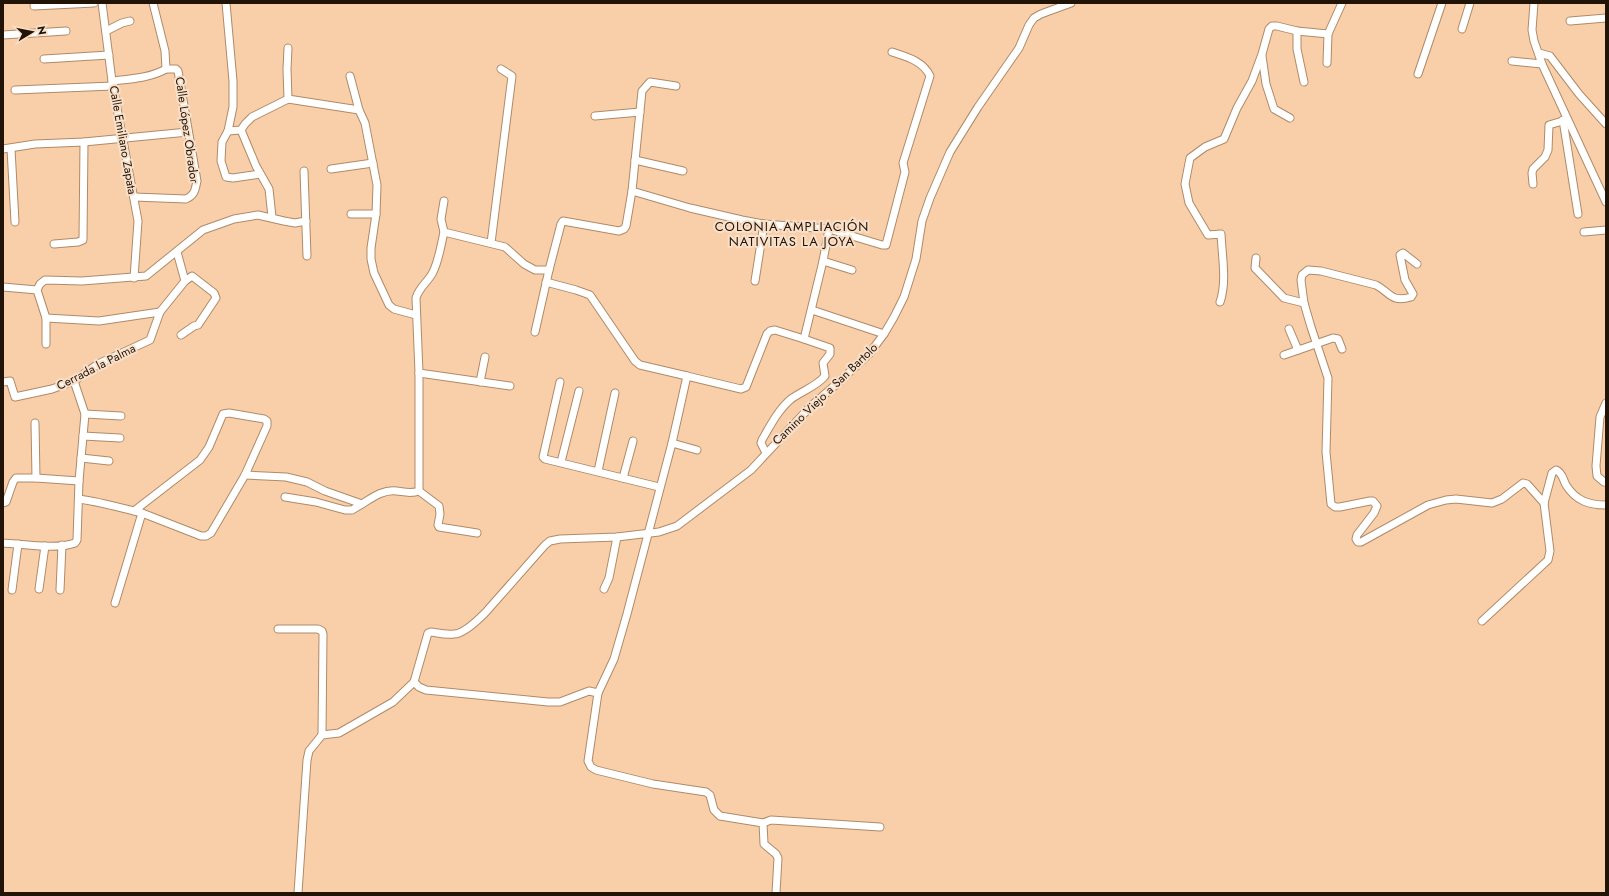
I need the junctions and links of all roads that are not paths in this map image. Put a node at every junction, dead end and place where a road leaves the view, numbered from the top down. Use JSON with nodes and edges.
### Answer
{"nodes":[{"id":1,"x":94,"y":3,"type":"edge"},
{"id":2,"x":102,"y":3,"type":"edge"},
{"id":3,"x":153,"y":3,"type":"edge"},
{"id":4,"x":226,"y":3,"type":"edge"},
{"id":5,"x":1070,"y":3,"type":"edge"},
{"id":6,"x":1342,"y":3,"type":"edge"},
{"id":7,"x":1442,"y":3,"type":"edge"},
{"id":8,"x":1470,"y":3,"type":"edge"},
{"id":9,"x":1534,"y":3,"type":"edge"},
{"id":10,"x":34,"y":6,"type":"dead end"},
{"id":11,"x":1606,"y":18,"type":"edge"},
{"id":12,"x":130,"y":21,"type":"dead end"},
{"id":13,"x":1570,"y":21,"type":"dead end"},
{"id":14,"x":1462,"y":29,"type":"dead end"},
{"id":15,"x":66,"y":31,"type":"dead end"},
{"id":16,"x":106,"y":31,"type":"junction"},
{"id":17,"x":1297,"y":31,"type":"junction"},
{"id":18,"x":1328,"y":34,"type":"junction"},
{"id":19,"x":3,"y":35,"type":"edge"},
{"id":20,"x":288,"y":48,"type":"dead end"},
{"id":21,"x":892,"y":52,"type":"dead end"},
{"id":22,"x":1538,"y":53,"type":"junction"},
{"id":23,"x":1262,"y":54,"type":"junction"},
{"id":24,"x":109,"y":55,"type":"junction"},
{"id":25,"x":44,"y":59,"type":"dead end"},
{"id":26,"x":1512,"y":61,"type":"dead end"},
{"id":27,"x":1327,"y":63,"type":"dead end"},
{"id":28,"x":1542,"y":64,"type":"junction"},
{"id":29,"x":166,"y":69,"type":"junction"},
{"id":30,"x":500,"y":69,"type":"dead end"},
{"id":31,"x":1418,"y":74,"type":"dead end"},
{"id":32,"x":350,"y":76,"type":"dead end"},
{"id":33,"x":1304,"y":82,"type":"dead end"},
{"id":34,"x":113,"y":83,"type":"junction"},
{"id":35,"x":676,"y":86,"type":"dead end"},
{"id":36,"x":15,"y":90,"type":"dead end"},
{"id":37,"x":288,"y":99,"type":"junction"},
{"id":38,"x":359,"y":110,"type":"junction"},
{"id":39,"x":640,"y":112,"type":"junction"},
{"id":40,"x":595,"y":116,"type":"dead end"},
{"id":41,"x":1290,"y":118,"type":"dead end"},
{"id":42,"x":1566,"y":120,"type":"junction"},
{"id":43,"x":1606,"y":124,"type":"edge"},
{"id":44,"x":241,"y":130,"type":"junction"},
{"id":45,"x":228,"y":131,"type":"junction"},
{"id":46,"x":188,"y":132,"type":"junction"},
{"id":47,"x":123,"y":138,"type":"junction"},
{"id":48,"x":84,"y":142,"type":"junction"},
{"id":49,"x":3,"y":149,"type":"edge"},
{"id":50,"x":11,"y":149,"type":"junction"},
{"id":51,"x":635,"y":160,"type":"junction"},
{"id":52,"x":373,"y":163,"type":"junction"},
{"id":53,"x":331,"y":169,"type":"dead end"},
{"id":54,"x":304,"y":171,"type":"dead end"},
{"id":55,"x":682,"y":171,"type":"dead end"},
{"id":56,"x":260,"y":174,"type":"junction"},
{"id":57,"x":1533,"y":184,"type":"dead end"},
{"id":58,"x":632,"y":191,"type":"junction"},
{"id":59,"x":134,"y":197,"type":"junction"},
{"id":60,"x":444,"y":201,"type":"dead end"},
{"id":61,"x":1606,"y":202,"type":"edge"},
{"id":62,"x":351,"y":214,"type":"dead end"},
{"id":63,"x":376,"y":214,"type":"junction"},
{"id":64,"x":1578,"y":214,"type":"dead end"},
{"id":65,"x":272,"y":217,"type":"junction"},
{"id":66,"x":15,"y":222,"type":"dead end"},
{"id":67,"x":306,"y":222,"type":"junction"},
{"id":68,"x":764,"y":224,"type":"junction"},
{"id":69,"x":829,"y":229,"type":"junction"},
{"id":70,"x":1606,"y":230,"type":"edge"},
{"id":71,"x":444,"y":232,"type":"junction"},
{"id":72,"x":1584,"y":232,"type":"dead end"},
{"id":73,"x":490,"y":243,"type":"junction"},
{"id":74,"x":54,"y":244,"type":"dead end"},
{"id":75,"x":177,"y":252,"type":"junction"},
{"id":76,"x":306,"y":256,"type":"dead end"},
{"id":77,"x":1256,"y":258,"type":"dead end"},
{"id":78,"x":823,"y":261,"type":"junction"},
{"id":79,"x":1417,"y":264,"type":"dead end"},
{"id":80,"x":549,"y":270,"type":"junction"},
{"id":81,"x":852,"y":270,"type":"dead end"},
{"id":82,"x":134,"y":278,"type":"junction"},
{"id":83,"x":185,"y":281,"type":"junction"},
{"id":84,"x":754,"y":281,"type":"dead end"},
{"id":85,"x":546,"y":282,"type":"junction"},
{"id":86,"x":3,"y":287,"type":"edge"},
{"id":87,"x":37,"y":290,"type":"junction"},
{"id":88,"x":1220,"y":302,"type":"dead end"},
{"id":89,"x":1304,"y":303,"type":"junction"},
{"id":90,"x":812,"y":310,"type":"junction"},
{"id":91,"x":160,"y":312,"type":"junction"},
{"id":92,"x":416,"y":315,"type":"junction"},
{"id":93,"x":46,"y":318,"type":"junction"},
{"id":94,"x":1289,"y":329,"type":"dead end"},
{"id":95,"x":535,"y":332,"type":"dead end"},
{"id":96,"x":884,"y":334,"type":"junction"},
{"id":97,"x":181,"y":335,"type":"dead end"},
{"id":98,"x":804,"y":339,"type":"junction"},
{"id":99,"x":1316,"y":343,"type":"junction"},
{"id":100,"x":46,"y":344,"type":"dead end"},
{"id":101,"x":1342,"y":349,"type":"dead end"},
{"id":102,"x":1298,"y":350,"type":"junction"},
{"id":103,"x":1284,"y":355,"type":"dead end"},
{"id":104,"x":485,"y":357,"type":"dead end"},
{"id":105,"x":419,"y":373,"type":"junction"},
{"id":106,"x":687,"y":376,"type":"junction"},
{"id":107,"x":74,"y":381,"type":"junction"},
{"id":108,"x":3,"y":382,"type":"edge"},
{"id":109,"x":480,"y":382,"type":"junction"},
{"id":110,"x":560,"y":382,"type":"dead end"},
{"id":111,"x":510,"y":386,"type":"dead end"},
{"id":112,"x":579,"y":390,"type":"dead end"},
{"id":113,"x":615,"y":393,"type":"dead end"},
{"id":114,"x":1606,"y":403,"type":"edge"},
{"id":115,"x":85,"y":414,"type":"junction"},
{"id":116,"x":121,"y":416,"type":"dead end"},
{"id":117,"x":35,"y":423,"type":"dead end"},
{"id":118,"x":83,"y":436,"type":"junction"},
{"id":119,"x":120,"y":438,"type":"dead end"},
{"id":120,"x":633,"y":441,"type":"dead end"},
{"id":121,"x":672,"y":443,"type":"junction"},
{"id":122,"x":697,"y":450,"type":"dead end"},
{"id":123,"x":766,"y":453,"type":"junction"},
{"id":124,"x":81,"y":458,"type":"junction"},
{"id":125,"x":109,"y":461,"type":"dead end"},
{"id":126,"x":561,"y":462,"type":"junction"},
{"id":127,"x":598,"y":471,"type":"junction"},
{"id":128,"x":245,"y":475,"type":"junction"},
{"id":129,"x":36,"y":478,"type":"junction"},
{"id":130,"x":623,"y":478,"type":"junction"},
{"id":131,"x":79,"y":481,"type":"junction"},
{"id":132,"x":1604,"y":482,"type":"dead end"},
{"id":133,"x":659,"y":487,"type":"junction"},
{"id":134,"x":418,"y":491,"type":"junction"},
{"id":135,"x":285,"y":497,"type":"dead end"},
{"id":136,"x":79,"y":499,"type":"junction"},
{"id":137,"x":3,"y":503,"type":"edge"},
{"id":138,"x":1544,"y":503,"type":"junction"},
{"id":139,"x":362,"y":504,"type":"junction"},
{"id":140,"x":1606,"y":505,"type":"edge"},
{"id":141,"x":134,"y":511,"type":"junction"},
{"id":142,"x":142,"y":513,"type":"junction"},
{"id":143,"x":649,"y":532,"type":"junction"},
{"id":144,"x":477,"y":533,"type":"dead end"},
{"id":145,"x":617,"y":537,"type":"junction"},
{"id":146,"x":3,"y":543,"type":"edge"},
{"id":147,"x":18,"y":544,"type":"junction"},
{"id":148,"x":62,"y":545,"type":"junction"},
{"id":149,"x":45,"y":546,"type":"junction"},
{"id":150,"x":39,"y":589,"type":"dead end"},
{"id":151,"x":604,"y":589,"type":"dead end"},
{"id":152,"x":12,"y":590,"type":"dead end"},
{"id":153,"x":60,"y":590,"type":"dead end"},
{"id":154,"x":115,"y":603,"type":"dead end"},
{"id":155,"x":1482,"y":621,"type":"dead end"},
{"id":156,"x":278,"y":629,"type":"dead end"},
{"id":157,"x":414,"y":682,"type":"junction"},
{"id":158,"x":598,"y":693,"type":"junction"},
{"id":159,"x":322,"y":735,"type":"junction"},
{"id":160,"x":763,"y":823,"type":"junction"},
{"id":161,"x":880,"y":827,"type":"dead end"},
{"id":162,"x":298,"y":893,"type":"edge"},
{"id":163,"x":776,"y":893,"type":"edge"}],
"edges":[{"from":1,"to":10,"type":"street"},
{"from":2,"to":16,"type":"street","name":"Calle Emiliano Zapata"},
{"from":3,"to":29,"type":"street","name":"Calle López Obrador"},
{"from":4,"to":45,"type":"street"},
{"from":5,"to":96,"type":"street","name":"Camino Viejo a San Bartolo"},
{"from":6,"to":18,"type":"street"},
{"from":7,"to":31,"type":"street"},
{"from":8,"to":14,"type":"street"},
{"from":9,"to":22,"type":"street"},
{"from":11,"to":13,"type":"street"},
{"from":12,"to":16,"type":"street"},
{"from":15,"to":19,"type":"street"},
{"from":16,"to":24,"type":"street","name":"Calle Emiliano Zapata"},
{"from":17,"to":18,"type":"street"},
{"from":17,"to":23,"type":"street"},
{"from":17,"to":33,"type":"street"},
{"from":18,"to":27,"type":"street"},
{"from":20,"to":37,"type":"street"},
{"from":21,"to":69,"type":"street"},
{"from":22,"to":28,"type":"street"},
{"from":22,"to":43,"type":"street"},
{"from":23,"to":41,"type":"street"},
{"from":23,"to":88,"type":"street"},
{"from":24,"to":25,"type":"street"},
{"from":24,"to":34,"type":"street","name":"Calle Emiliano Zapata"},
{"from":26,"to":28,"type":"street"},
{"from":28,"to":42,"type":"street"},
{"from":29,"to":34,"type":"street"},
{"from":29,"to":46,"type":"street","name":"Calle López Obrador"},
{"from":30,"to":73,"type":"street"},
{"from":32,"to":38,"type":"street"},
{"from":34,"to":36,"type":"street"},
{"from":34,"to":47,"type":"street","name":"Calle Emiliano Zapata"},
{"from":35,"to":39,"type":"street"},
{"from":37,"to":38,"type":"street"},
{"from":37,"to":44,"type":"street"},
{"from":38,"to":52,"type":"street"},
{"from":39,"to":40,"type":"street"},
{"from":39,"to":51,"type":"street"},
{"from":42,"to":57,"type":"street"},
{"from":42,"to":61,"type":"street"},
{"from":42,"to":64,"type":"street"},
{"from":44,"to":45,"type":"street"},
{"from":44,"to":56,"type":"street"},
{"from":45,"to":56,"type":"street"},
{"from":46,"to":47,"type":"street"},
{"from":46,"to":59,"type":"street","name":"Calle López Obrador"},
{"from":47,"to":48,"type":"street"},
{"from":47,"to":59,"type":"street","name":"Calle Emiliano Zapata"},
{"from":48,"to":50,"type":"street"},
{"from":48,"to":74,"type":"street"},
{"from":49,"to":50,"type":"street"},
{"from":50,"to":66,"type":"street"},
{"from":51,"to":55,"type":"street"},
{"from":51,"to":58,"type":"street"},
{"from":52,"to":53,"type":"street"},
{"from":52,"to":63,"type":"street"},
{"from":54,"to":67,"type":"street"},
{"from":56,"to":65,"type":"street"},
{"from":58,"to":68,"type":"street"},
{"from":58,"to":80,"type":"street"},
{"from":59,"to":82,"type":"street","name":"Calle Emiliano Zapata"},
{"from":60,"to":71,"type":"street"},
{"from":62,"to":63,"type":"street"},
{"from":63,"to":92,"type":"street"},
{"from":65,"to":67,"type":"street"},
{"from":65,"to":75,"type":"street"},
{"from":67,"to":76,"type":"street"},
{"from":68,"to":69,"type":"street"},
{"from":68,"to":84,"type":"street"},
{"from":69,"to":78,"type":"street"},
{"from":70,"to":72,"type":"street"},
{"from":71,"to":73,"type":"street"},
{"from":71,"to":92,"type":"street"},
{"from":73,"to":80,"type":"street"},
{"from":75,"to":82,"type":"street"},
{"from":75,"to":83,"type":"street"},
{"from":77,"to":89,"type":"street"},
{"from":78,"to":81,"type":"street"},
{"from":78,"to":90,"type":"street"},
{"from":79,"to":89,"type":"street"},
{"from":80,"to":85,"type":"street"},
{"from":82,"to":87,"type":"street"},
{"from":83,"to":91,"type":"street","name":"Cerrada la Palma"},
{"from":83,"to":97,"type":"street"},
{"from":85,"to":95,"type":"street"},
{"from":85,"to":106,"type":"street"},
{"from":86,"to":87,"type":"street"},
{"from":87,"to":93,"type":"street"},
{"from":89,"to":99,"type":"street"},
{"from":90,"to":96,"type":"street"},
{"from":90,"to":98,"type":"street"},
{"from":91,"to":93,"type":"street"},
{"from":91,"to":107,"type":"street","name":"Cerrada la Palma"},
{"from":92,"to":105,"type":"street"},
{"from":93,"to":100,"type":"street"},
{"from":94,"to":102,"type":"street"},
{"from":96,"to":123,"type":"street","name":"Camino Viejo a San Bartolo"},
{"from":98,"to":106,"type":"street"},
{"from":98,"to":123,"type":"street"},
{"from":99,"to":101,"type":"street"},
{"from":99,"to":102,"type":"street"},
{"from":99,"to":138,"type":"street"},
{"from":102,"to":103,"type":"street"},
{"from":104,"to":109,"type":"street"},
{"from":105,"to":109,"type":"street"},
{"from":105,"to":134,"type":"street"},
{"from":106,"to":121,"type":"street"},
{"from":107,"to":108,"type":"street","name":"Cerrada la Palma"},
{"from":107,"to":115,"type":"street"},
{"from":109,"to":111,"type":"street"},
{"from":110,"to":126,"type":"street"},
{"from":112,"to":126,"type":"street"},
{"from":113,"to":127,"type":"street"},
{"from":114,"to":132,"type":"street"},
{"from":115,"to":116,"type":"street"},
{"from":115,"to":118,"type":"street"},
{"from":117,"to":129,"type":"street"},
{"from":118,"to":119,"type":"street"},
{"from":118,"to":124,"type":"street"},
{"from":120,"to":130,"type":"street"},
{"from":121,"to":122,"type":"street"},
{"from":121,"to":133,"type":"street"},
{"from":123,"to":143,"type":"street","name":"Camino Viejo a San Bartolo"},
{"from":124,"to":125,"type":"street"},
{"from":124,"to":131,"type":"street"},
{"from":126,"to":127,"type":"street"},
{"from":127,"to":130,"type":"street"},
{"from":128,"to":139,"type":"street"},
{"from":128,"to":141,"type":"street"},
{"from":128,"to":142,"type":"street"},
{"from":129,"to":131,"type":"street"},
{"from":129,"to":137,"type":"street"},
{"from":130,"to":133,"type":"street"},
{"from":131,"to":136,"type":"street"},
{"from":133,"to":143,"type":"street"},
{"from":134,"to":139,"type":"street"},
{"from":134,"to":144,"type":"street"},
{"from":135,"to":139,"type":"street"},
{"from":136,"to":141,"type":"street"},
{"from":136,"to":148,"type":"street"},
{"from":138,"to":140,"type":"street"},
{"from":138,"to":155,"type":"street"},
{"from":141,"to":142,"type":"street"},
{"from":142,"to":154,"type":"street"},
{"from":143,"to":145,"type":"street","name":"Camino Viejo a San Bartolo"},
{"from":143,"to":158,"type":"street"},
{"from":145,"to":151,"type":"street"},
{"from":145,"to":157,"type":"street","name":"Camino Viejo a San Bartolo"},
{"from":146,"to":147,"type":"street"},
{"from":147,"to":149,"type":"street"},
{"from":147,"to":152,"type":"street"},
{"from":148,"to":149,"type":"street"},
{"from":148,"to":153,"type":"street"},
{"from":149,"to":150,"type":"street"},
{"from":156,"to":159,"type":"street"},
{"from":157,"to":158,"type":"street"},
{"from":157,"to":159,"type":"street"},
{"from":158,"to":160,"type":"street"},
{"from":159,"to":162,"type":"street"},
{"from":160,"to":161,"type":"street"},
{"from":160,"to":163,"type":"street"}]}
